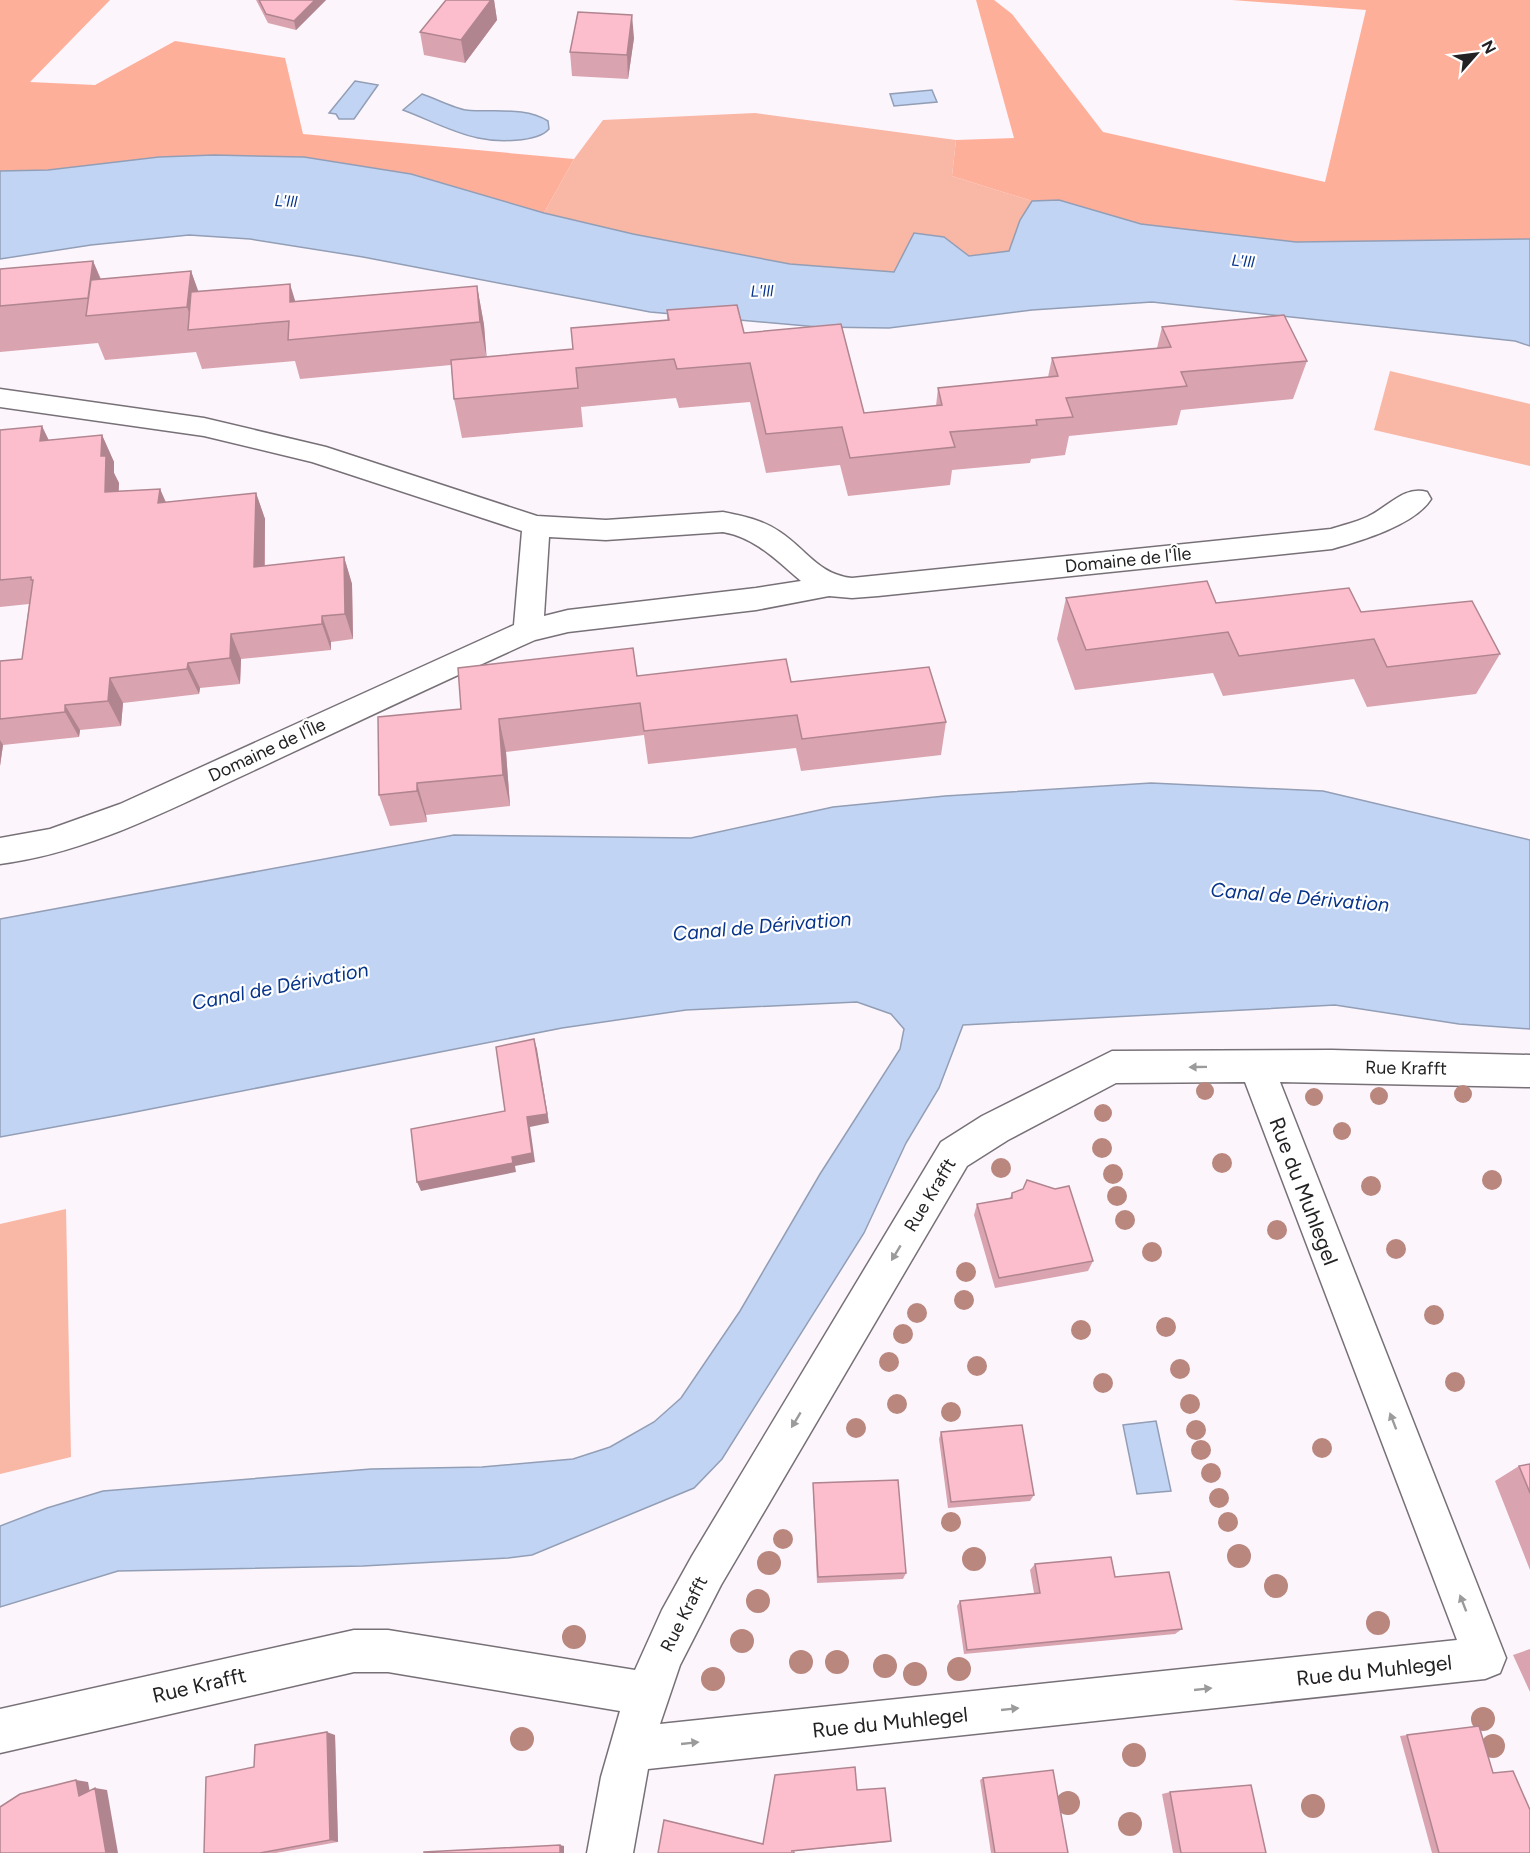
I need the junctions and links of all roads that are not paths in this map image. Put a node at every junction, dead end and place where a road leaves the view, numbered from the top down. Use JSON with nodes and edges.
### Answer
{"nodes":[{"id":1,"x":0,"y":398,"type":"edge"},
{"id":2,"x":1417,"y":499,"type":"dead end"},
{"id":3,"x":536,"y":526,"type":"junction"},
{"id":4,"x":829,"y":586,"type":"junction"},
{"id":5,"x":528,"y":631,"type":"junction"},
{"id":6,"x":0,"y":851,"type":"edge"},
{"id":7,"x":1256,"y":1066,"type":"junction"},
{"id":8,"x":1530,"y":1071,"type":"edge"},
{"id":9,"x":647,"y":1694,"type":"junction"},
{"id":10,"x":0,"y":1731,"type":"edge"},
{"id":11,"x":632,"y":1749,"type":"junction"},
{"id":12,"x":610,"y":1853,"type":"edge"}],
"edges":[{"from":1,"to":3,"type":"street","name":"Domaine de l'Île"},
{"from":2,"to":4,"type":"street","name":"Domaine de l'Île"},
{"from":3,"to":4,"type":"street","name":"Domaine de l'Île"},
{"from":3,"to":5,"type":"street"},
{"from":4,"to":5,"type":"street","name":"Domaine de l'Île"},
{"from":5,"to":6,"type":"street","name":"Domaine de l'Île"},
{"from":7,"to":8,"type":"street","name":"Rue Krafft"},
{"from":7,"to":9,"type":"street","name":"Rue Krafft","one_way":true},
{"from":11,"to":7,"type":"street","name":"Rue du Muhlegel","one_way":true},
{"from":9,"to":10,"type":"street","name":"Rue Krafft"},
{"from":9,"to":11,"type":"street","name":"Rue Krafft"},
{"from":11,"to":12,"type":"street","name":"Rue Krafft"}]}
